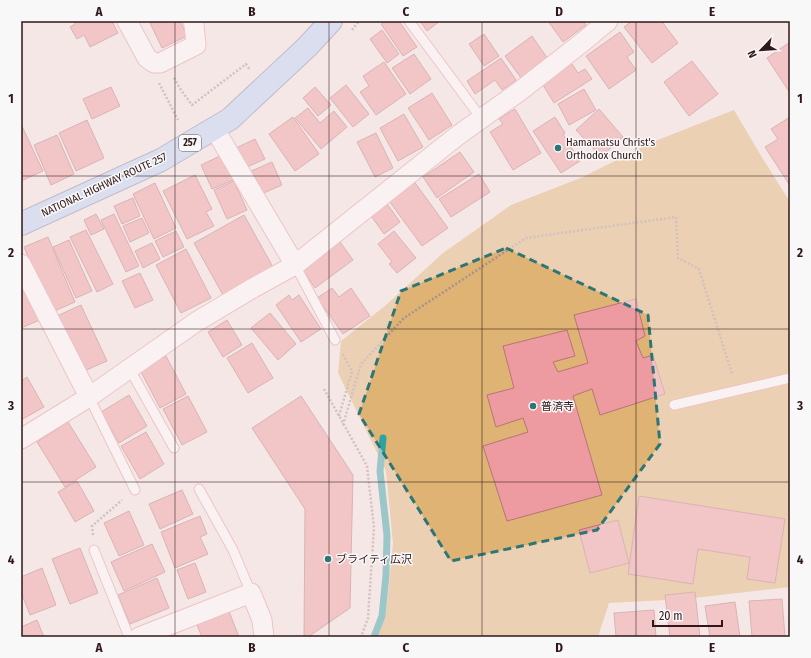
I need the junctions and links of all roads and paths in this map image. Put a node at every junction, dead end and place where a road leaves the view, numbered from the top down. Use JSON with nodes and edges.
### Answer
{"nodes":[{"id":1,"x":127,"y":21,"type":"edge"},
{"id":2,"x":193,"y":21,"type":"edge"},
{"id":3,"x":331,"y":21,"type":"edge"},
{"id":4,"x":408,"y":21,"type":"edge"},
{"id":5,"x":608,"y":21,"type":"edge"},
{"id":6,"x":166,"y":61,"type":"junction"},
{"id":7,"x":252,"y":72,"type":"dead end"},
{"id":8,"x":159,"y":82,"type":"dead end"},
{"id":9,"x":481,"y":118,"type":"junction"},
{"id":10,"x":178,"y":120,"type":"dead end"},
{"id":11,"x":214,"y":128,"type":"junction"},
{"id":12,"x":21,"y":224,"type":"edge"},
{"id":13,"x":21,"y":264,"type":"edge"},
{"id":14,"x":295,"y":265,"type":"junction"},
{"id":15,"x":335,"y":340,"type":"joint"},
{"id":16,"x":129,"y":368,"type":"junction"},
{"id":17,"x":790,"y":378,"type":"edge"},
{"id":18,"x":324,"y":389,"type":"dead end"},
{"id":19,"x":737,"y":390,"type":"junction"},
{"id":20,"x":89,"y":397,"type":"junction"},
{"id":21,"x":674,"y":405,"type":"dead end"},
{"id":22,"x":338,"y":416,"type":"junction"},
{"id":23,"x":343,"y":425,"type":"junction"},
{"id":24,"x":21,"y":439,"type":"edge"},
{"id":25,"x":174,"y":448,"type":"dead end"},
{"id":26,"x":199,"y":489,"type":"dead end"},
{"id":27,"x":135,"y":490,"type":"joint"},
{"id":28,"x":94,"y":550,"type":"joint"},
{"id":29,"x":251,"y":593,"type":"junction"},
{"id":30,"x":129,"y":637,"type":"edge"},
{"id":31,"x":139,"y":637,"type":"edge"},
{"id":32,"x":264,"y":637,"type":"edge"},
{"id":33,"x":361,"y":637,"type":"edge"}],
"edges":[{"from":1,"to":6,"type":"street"},
{"from":2,"to":6,"type":"street"},
{"from":3,"to":11,"type":"highway","name":"NATIONAL HIGHWAY ROUTE 257","number":"257"},
{"from":4,"to":9,"type":"lane"},
{"from":5,"to":9,"type":"street"},
{"from":6,"to":7,"type":"path"},
{"from":8,"to":10,"type":"path"},
{"from":9,"to":14,"type":"street"},
{"from":11,"to":12,"type":"highway","name":"NATIONAL HIGHWAY ROUTE 257","number":"257"},
{"from":11,"to":14,"type":"street"},
{"from":13,"to":20,"type":"street"},
{"from":14,"to":15,"type":"lane"},
{"from":14,"to":16,"type":"street"},
{"from":15,"to":22,"type":"path"},
{"from":16,"to":20,"type":"street"},
{"from":16,"to":25,"type":"lane"},
{"from":17,"to":19,"type":"lane"},
{"from":18,"to":22,"type":"path"},
{"from":19,"to":21,"type":"lane"},
{"from":19,"to":23,"type":"path"},
{"from":20,"to":24,"type":"street"},
{"from":20,"to":27,"type":"lane"},
{"from":22,"to":23,"type":"path"},
{"from":23,"to":33,"type":"path"},
{"from":26,"to":29,"type":"lane"},
{"from":27,"to":28,"type":"path"},
{"from":28,"to":30,"type":"lane"},
{"from":29,"to":31,"type":"street"},
{"from":29,"to":32,"type":"street"}]}
